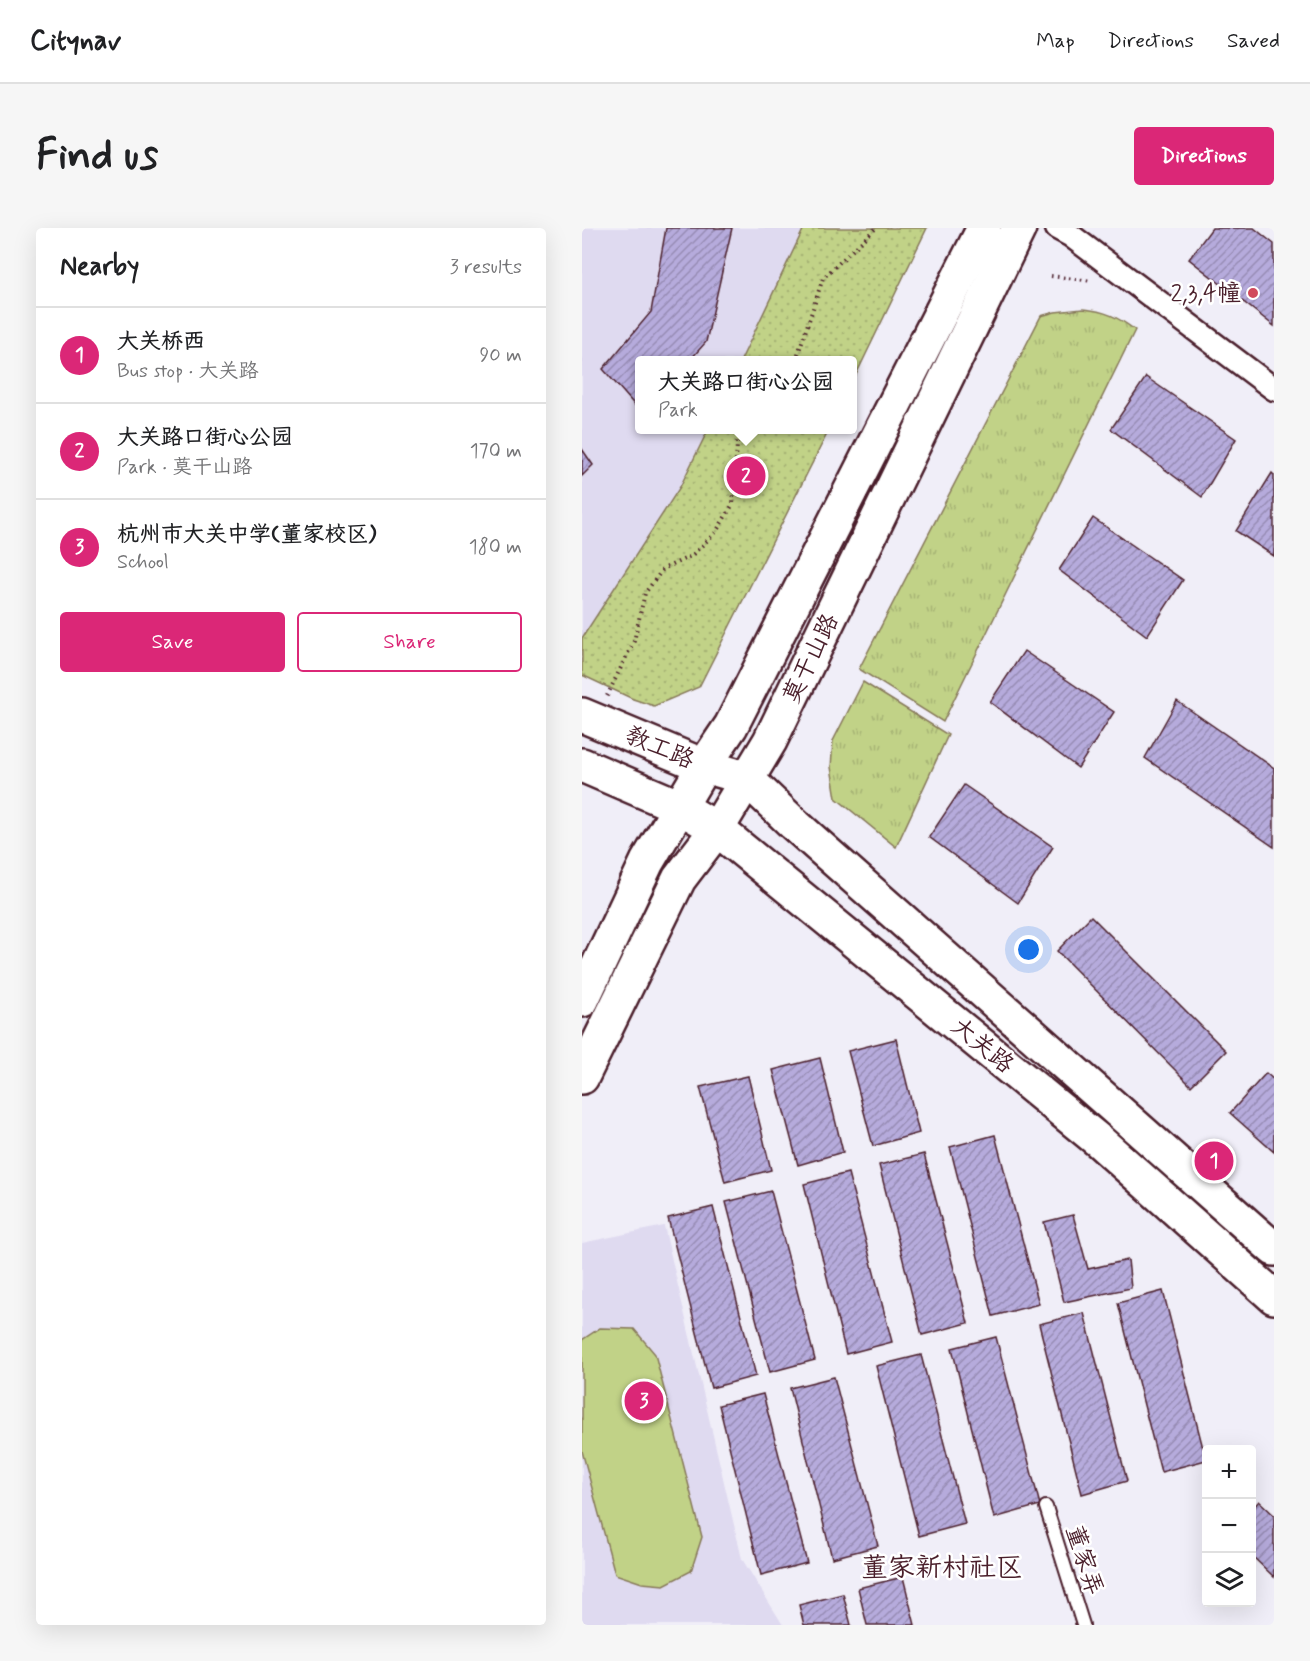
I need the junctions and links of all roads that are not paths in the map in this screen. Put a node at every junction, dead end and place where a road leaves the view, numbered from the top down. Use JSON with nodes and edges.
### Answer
{"nodes":[{"id":1,"x":984,"y":228,"type":"edge"},
{"id":2,"x":1019,"y":228,"type":"edge"},
{"id":3,"x":1057,"y":228,"type":"edge"},
{"id":4,"x":1274,"y":389,"type":"edge"},
{"id":5,"x":589,"y":718,"type":"edge"},
{"id":6,"x":582,"y":765,"type":"edge"},
{"id":7,"x":704,"y":766,"type":"junction"},
{"id":8,"x":746,"y":778,"type":"junction"},
{"id":9,"x":681,"y":807,"type":"junction"},
{"id":10,"x":717,"y":829,"type":"junction"},
{"id":11,"x":582,"y":1000,"type":"edge"},
{"id":12,"x":582,"y":1077,"type":"edge"},
{"id":13,"x":1274,"y":1248,"type":"edge"},
{"id":14,"x":1274,"y":1298,"type":"edge"},
{"id":15,"x":1046,"y":1507,"type":"dead end"},
{"id":16,"x":1083,"y":1625,"type":"edge"}],
"edges":[{"from":1,"to":7,"type":"main road","name":"莫干山路"},
{"from":2,"to":8,"type":"main road","name":"莫干山路"},
{"from":3,"to":4,"type":"street"},
{"from":5,"to":7,"type":"main road","name":"教工路"},
{"from":6,"to":9,"type":"main road","name":"教工路"},
{"from":7,"to":8,"type":"main road","name":"大关路"},
{"from":7,"to":9,"type":"main road","name":"莫干山路"},
{"from":8,"to":10,"type":"main road","name":"莫干山路"},
{"from":8,"to":13,"type":"main road","name":"大关路"},
{"from":9,"to":10,"type":"main road","name":"大关路"},
{"from":9,"to":11,"type":"main road","name":"莫干山路"},
{"from":10,"to":12,"type":"main road","name":"莫干山路"},
{"from":10,"to":14,"type":"main road","name":"大关路"},
{"from":15,"to":16,"type":"lane","name":"董家弄"}]}
